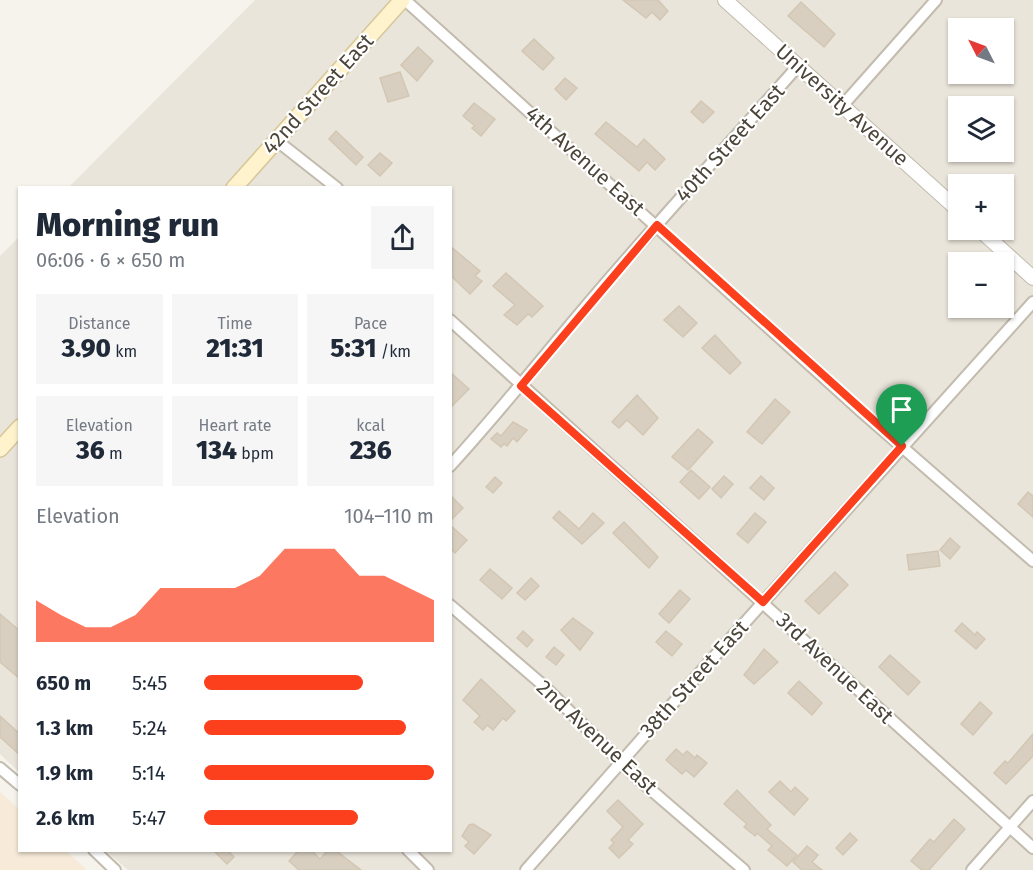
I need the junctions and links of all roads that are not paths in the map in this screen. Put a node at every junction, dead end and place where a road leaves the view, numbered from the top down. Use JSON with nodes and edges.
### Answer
{"nodes":[{"id":1,"x":403,"y":0,"type":"edge"},
{"id":2,"x":725,"y":0,"type":"edge"},
{"id":3,"x":936,"y":0,"type":"edge"},
{"id":4,"x":798,"y":66,"type":"junction"},
{"id":5,"x":843,"y":105,"type":"junction"},
{"id":6,"x":276,"y":140,"type":"junction"},
{"id":7,"x":236,"y":186,"type":"edge"},
{"id":8,"x":334,"y":186,"type":"edge"},
{"id":9,"x":948,"y":201,"type":"edge"},
{"id":10,"x":657,"y":225,"type":"junction"},
{"id":11,"x":991,"y":240,"type":"edge"},
{"id":12,"x":1033,"y":278,"type":"edge"},
{"id":13,"x":1033,"y":302,"type":"edge"},
{"id":14,"x":452,"y":322,"type":"edge"},
{"id":15,"x":521,"y":386,"type":"junction"},
{"id":16,"x":18,"y":429,"type":"edge"},
{"id":17,"x":902,"y":446,"type":"junction"},
{"id":18,"x":0,"y":449,"type":"edge"},
{"id":19,"x":452,"y":464,"type":"edge"},
{"id":20,"x":1033,"y":561,"type":"edge"},
{"id":21,"x":763,"y":602,"type":"junction"},
{"id":22,"x":452,"y":606,"type":"edge"},
{"id":23,"x":621,"y":762,"type":"junction"},
{"id":24,"x":0,"y":768,"type":"edge"},
{"id":25,"x":18,"y":783,"type":"edge"},
{"id":26,"x":1033,"y":801,"type":"edge"},
{"id":27,"x":1010,"y":827,"type":"junction"},
{"id":28,"x":1033,"y":848,"type":"edge"},
{"id":29,"x":410,"y":852,"type":"edge"},
{"id":30,"x":100,"y":853,"type":"edge"},
{"id":31,"x":116,"y":870,"type":"edge"},
{"id":32,"x":428,"y":870,"type":"edge"},
{"id":33,"x":526,"y":870,"type":"edge"},
{"id":34,"x":744,"y":870,"type":"edge"},
{"id":35,"x":972,"y":870,"type":"edge"}],
"edges":[{"from":1,"to":6,"type":"main road","name":"42nd Street East"},
{"from":1,"to":10,"type":"street","name":"4th Avenue East"},
{"from":2,"to":4,"type":"street","name":"University Avenue"},
{"from":3,"to":5,"type":"street"},
{"from":4,"to":5,"type":"street","name":"University Avenue"},
{"from":4,"to":10,"type":"street","name":"40th Street East"},
{"from":5,"to":9,"type":"street","name":"University Avenue"},
{"from":6,"to":7,"type":"main road","name":"42nd Street East"},
{"from":6,"to":8,"type":"street"},
{"from":10,"to":15,"type":"street","name":"40th Street East"},
{"from":10,"to":17,"type":"street","name":"4th Avenue East"},
{"from":11,"to":12,"type":"street"},
{"from":13,"to":17,"type":"street","name":"38th Street East"},
{"from":14,"to":15,"type":"street","name":"3rd Avenue East"},
{"from":15,"to":19,"type":"street","name":"40th Street East"},
{"from":15,"to":21,"type":"street","name":"3rd Avenue East"},
{"from":16,"to":18,"type":"main road"},
{"from":17,"to":20,"type":"street","name":"4th Avenue East"},
{"from":17,"to":21,"type":"street","name":"38th Street East"},
{"from":21,"to":23,"type":"street","name":"38th Street East"},
{"from":21,"to":27,"type":"street","name":"3rd Avenue East"},
{"from":22,"to":23,"type":"street","name":"2nd Avenue East"},
{"from":23,"to":33,"type":"street","name":"38th Street East"},
{"from":23,"to":34,"type":"street","name":"2nd Avenue East"},
{"from":24,"to":25,"type":"street"},
{"from":26,"to":27,"type":"street"},
{"from":27,"to":28,"type":"street","name":"3rd Avenue East"},
{"from":27,"to":35,"type":"street"},
{"from":29,"to":32,"type":"street"},
{"from":30,"to":31,"type":"street"}]}
